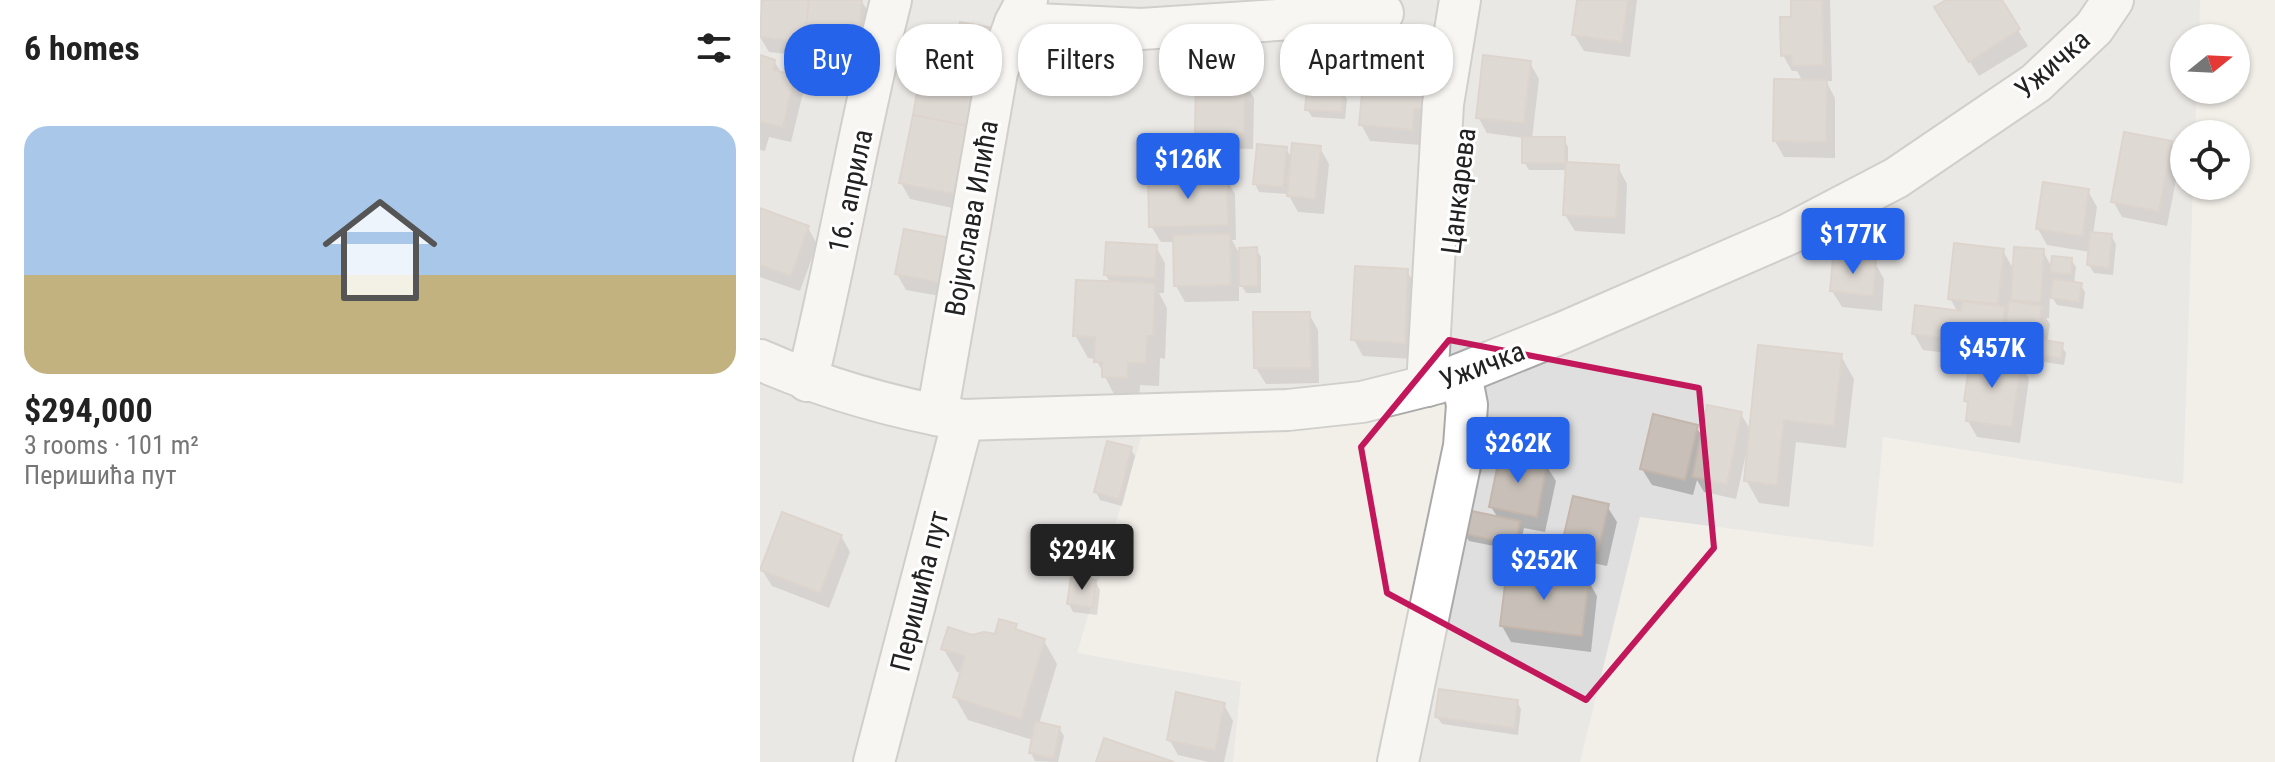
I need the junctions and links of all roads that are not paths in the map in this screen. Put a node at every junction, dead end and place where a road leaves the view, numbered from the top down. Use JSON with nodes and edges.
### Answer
{"nodes":[{"id":1,"x":891,"y":0,"type":"edge"},
{"id":2,"x":1460,"y":0,"type":"edge"},
{"id":3,"x":1487,"y":0,"type":"edge"},
{"id":4,"x":2113,"y":0,"type":"edge"},
{"id":5,"x":1021,"y":12,"type":"edge"},
{"id":6,"x":1383,"y":13,"type":"dead end"},
{"id":7,"x":760,"y":360,"type":"edge"},
{"id":8,"x":807,"y":381,"type":"junction"},
{"id":9,"x":1442,"y":381,"type":"junction"},
{"id":10,"x":950,"y":418,"type":"junction"},
{"id":11,"x":874,"y":762,"type":"edge"},
{"id":12,"x":1398,"y":762,"type":"edge"}],
"edges":[{"from":1,"to":8,"type":"street","name":"16. априла"},
{"from":2,"to":9,"type":"street"},
{"from":3,"to":9,"type":"street","name":"Цанкарева"},
{"from":4,"to":9,"type":"street","name":"Ужичка"},
{"from":5,"to":6,"type":"street","name":"Војислава Илића"},
{"from":5,"to":10,"type":"street","name":"Војислава Илића"},
{"from":7,"to":8,"type":"street","name":"Ужичка"},
{"from":8,"to":10,"type":"street","name":"Ужичка"},
{"from":9,"to":10,"type":"street","name":"Ужичка"},
{"from":9,"to":12,"type":"street"},
{"from":10,"to":11,"type":"street","name":"Перишића пут"}]}
